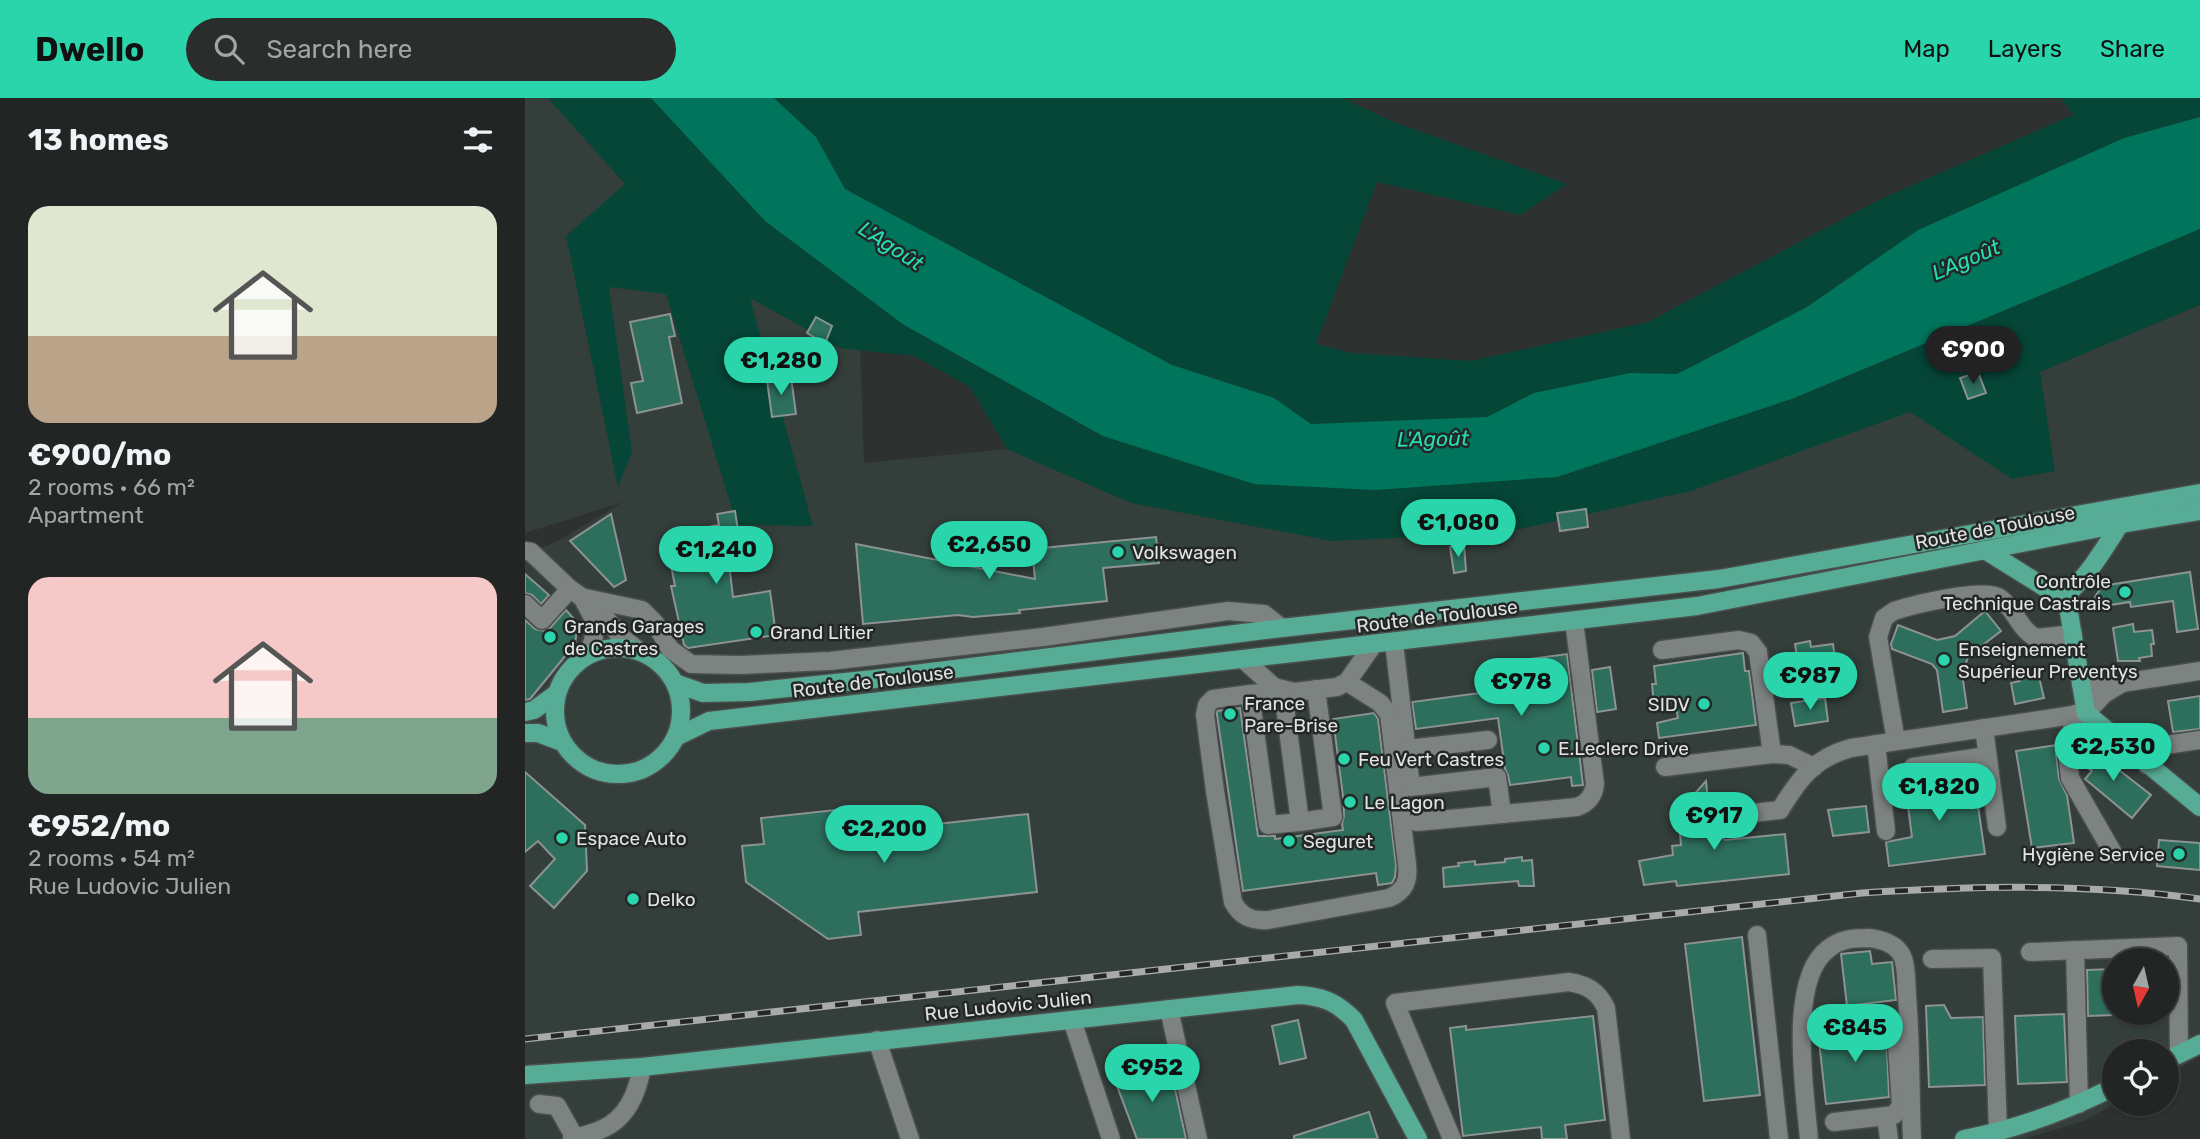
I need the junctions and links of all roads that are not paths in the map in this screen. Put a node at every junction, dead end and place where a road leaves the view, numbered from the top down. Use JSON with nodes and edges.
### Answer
{"nodes":[{"id":1,"x":2200,"y":493,"type":"edge"},
{"id":2,"x":2200,"y":511,"type":"edge"},
{"id":3,"x":2120,"y":524,"type":"junction"},
{"id":4,"x":525,"y":551,"type":"edge"},
{"id":5,"x":1985,"y":551,"type":"junction"},
{"id":6,"x":576,"y":593,"type":"junction"},
{"id":7,"x":2066,"y":595,"type":"junction"},
{"id":8,"x":525,"y":604,"type":"edge"},
{"id":9,"x":1574,"y":621,"type":"junction"},
{"id":10,"x":1282,"y":628,"type":"junction"},
{"id":11,"x":2073,"y":634,"type":"junction"},
{"id":12,"x":1394,"y":643,"type":"junction"},
{"id":13,"x":1373,"y":645,"type":"junction"},
{"id":14,"x":638,"y":650,"type":"junction"},
{"id":15,"x":1661,"y":650,"type":"dead end"},
{"id":16,"x":587,"y":655,"type":"junction"},
{"id":17,"x":1244,"y":660,"type":"junction"},
{"id":18,"x":2200,"y":671,"type":"edge"},
{"id":19,"x":675,"y":682,"type":"junction"},
{"id":20,"x":1347,"y":682,"type":"junction"},
{"id":21,"x":2122,"y":683,"type":"junction"},
{"id":22,"x":2081,"y":685,"type":"junction"},
{"id":23,"x":1316,"y":689,"type":"junction"},
{"id":24,"x":1283,"y":691,"type":"junction"},
{"id":25,"x":556,"y":694,"type":"junction"},
{"id":26,"x":1250,"y":694,"type":"junction"},
{"id":27,"x":525,"y":712,"type":"edge"},
{"id":28,"x":2080,"y":714,"type":"junction"},
{"id":29,"x":1984,"y":728,"type":"junction"},
{"id":30,"x":525,"y":733,"type":"edge"},
{"id":31,"x":676,"y":737,"type":"junction"},
{"id":32,"x":1927,"y":737,"type":"junction"},
{"id":33,"x":1488,"y":740,"type":"dead end"},
{"id":34,"x":2200,"y":740,"type":"edge"},
{"id":35,"x":1896,"y":741,"type":"junction"},
{"id":36,"x":562,"y":742,"type":"junction"},
{"id":37,"x":1875,"y":744,"type":"junction"},
{"id":38,"x":1407,"y":749,"type":"junction"},
{"id":39,"x":1772,"y":754,"type":"junction"},
{"id":40,"x":1987,"y":757,"type":"junction"},
{"id":41,"x":1932,"y":765,"type":"junction"},
{"id":42,"x":2147,"y":765,"type":"junction"},
{"id":43,"x":1665,"y":767,"type":"dead end"},
{"id":44,"x":1814,"y":767,"type":"junction"},
{"id":45,"x":1913,"y":767,"type":"dead end"},
{"id":46,"x":2200,"y":807,"type":"edge"},
{"id":47,"x":1502,"y":814,"type":"junction"},
{"id":48,"x":1725,"y":816,"type":"dead end"},
{"id":49,"x":1300,"y":822,"type":"junction"},
{"id":50,"x":1417,"y":822,"type":"dead end"},
{"id":51,"x":1997,"y":827,"type":"dead end"},
{"id":52,"x":1886,"y":831,"type":"dead end"},
{"id":53,"x":2113,"y":853,"type":"dead end"},
{"id":54,"x":1757,"y":935,"type":"dead end"},
{"id":55,"x":2075,"y":950,"type":"junction"},
{"id":56,"x":2030,"y":952,"type":"dead end"},
{"id":57,"x":1932,"y":959,"type":"dead end"},
{"id":58,"x":1169,"y":1009,"type":"junction"},
{"id":59,"x":1072,"y":1020,"type":"junction"},
{"id":60,"x":1896,"y":1029,"type":"dead end"},
{"id":61,"x":2174,"y":1039,"type":"edge"},
{"id":62,"x":877,"y":1041,"type":"junction"},
{"id":63,"x":2200,"y":1044,"type":"edge"},
{"id":64,"x":2179,"y":1054,"type":"edge"},
{"id":65,"x":642,"y":1067,"type":"junction"},
{"id":66,"x":525,"y":1075,"type":"edge"},
{"id":67,"x":2102,"y":1093,"type":"edge"},
{"id":68,"x":540,"y":1104,"type":"dead end"},
{"id":69,"x":2079,"y":1104,"type":"junction"},
{"id":70,"x":1886,"y":1116,"type":"junction"},
{"id":71,"x":1834,"y":1122,"type":"dead end"},
{"id":72,"x":1998,"y":1132,"type":"junction"},
{"id":73,"x":574,"y":1138,"type":"edge"},
{"id":74,"x":910,"y":1139,"type":"edge"},
{"id":75,"x":1111,"y":1139,"type":"edge"},
{"id":76,"x":1198,"y":1139,"type":"edge"},
{"id":77,"x":1418,"y":1139,"type":"edge"},
{"id":78,"x":1452,"y":1139,"type":"edge"},
{"id":79,"x":1622,"y":1139,"type":"edge"},
{"id":80,"x":1779,"y":1139,"type":"edge"},
{"id":81,"x":1809,"y":1139,"type":"edge"},
{"id":82,"x":1889,"y":1139,"type":"edge"},
{"id":83,"x":1912,"y":1139,"type":"edge"},
{"id":84,"x":1964,"y":1139,"type":"edge"}],
"edges":[{"from":1,"to":10,"type":"main road","name":"Route de Toulouse"},
{"from":2,"to":3,"type":"main road","name":"Route de Toulouse"},
{"from":3,"to":5,"type":"main road","name":"Route de Toulouse"},
{"from":3,"to":7,"type":"main road"},
{"from":4,"to":6,"type":"street"},
{"from":5,"to":7,"type":"main road"},
{"from":5,"to":9,"type":"main road","name":"Route de Toulouse"},
{"from":6,"to":8,"type":"street"},
{"from":6,"to":10,"type":"street"},
{"from":6,"to":14,"type":"street"},
{"from":6,"to":16,"type":"street"},
{"from":7,"to":11,"type":"main road"},
{"from":9,"to":12,"type":"main road","name":"Route de Toulouse"},
{"from":9,"to":47,"type":"street"},
{"from":10,"to":19,"type":"main road","name":"Route de Toulouse"},
{"from":11,"to":22,"type":"main road"},
{"from":11,"to":35,"type":"street"},
{"from":12,"to":13,"type":"main road","name":"Route de Toulouse"},
{"from":12,"to":38,"type":"street"},
{"from":13,"to":17,"type":"main road","name":"Route de Toulouse"},
{"from":13,"to":20,"type":"street"},
{"from":14,"to":16,"type":"main road"},
{"from":14,"to":19,"type":"main road"},
{"from":15,"to":39,"type":"street"},
{"from":16,"to":25,"type":"main road"},
{"from":17,"to":24,"type":"street"},
{"from":17,"to":31,"type":"main road","name":"Route de Toulouse"},
{"from":18,"to":21,"type":"street"},
{"from":19,"to":31,"type":"main road"},
{"from":20,"to":23,"type":"street"},
{"from":20,"to":26,"type":"street"},
{"from":21,"to":22,"type":"street"},
{"from":21,"to":28,"type":"street"},
{"from":22,"to":28,"type":"main road"},
{"from":23,"to":24,"type":"street"},
{"from":23,"to":49,"type":"street"},
{"from":24,"to":26,"type":"street"},
{"from":24,"to":49,"type":"street"},
{"from":25,"to":27,"type":"main road"},
{"from":25,"to":36,"type":"main road"},
{"from":26,"to":49,"type":"street"},
{"from":28,"to":29,"type":"street"},
{"from":28,"to":42,"type":"main road"},
{"from":28,"to":53,"type":"street"},
{"from":29,"to":32,"type":"street"},
{"from":29,"to":40,"type":"street"},
{"from":30,"to":36,"type":"main road"},
{"from":31,"to":36,"type":"main road"},
{"from":32,"to":35,"type":"street"},
{"from":32,"to":41,"type":"street"},
{"from":33,"to":38,"type":"street"},
{"from":34,"to":42,"type":"street"},
{"from":35,"to":37,"type":"street"},
{"from":37,"to":44,"type":"street"},
{"from":37,"to":52,"type":"street"},
{"from":38,"to":47,"type":"street"},
{"from":39,"to":43,"type":"street"},
{"from":39,"to":44,"type":"street"},
{"from":40,"to":41,"type":"street"},
{"from":40,"to":51,"type":"street"},
{"from":41,"to":45,"type":"street"},
{"from":42,"to":46,"type":"main road"},
{"from":44,"to":48,"type":"street"},
{"from":47,"to":50,"type":"street"},
{"from":54,"to":80,"type":"street"},
{"from":55,"to":56,"type":"street"},
{"from":55,"to":61,"type":"street"},
{"from":55,"to":69,"type":"street"},
{"from":57,"to":72,"type":"street"},
{"from":58,"to":59,"type":"main road","name":"Rue Ludovic Julien"},
{"from":58,"to":76,"type":"street"},
{"from":58,"to":77,"type":"main road","name":"Rue Ludovic Julien"},
{"from":59,"to":62,"type":"main road","name":"Rue Ludovic Julien"},
{"from":59,"to":75,"type":"street"},
{"from":60,"to":70,"type":"street"},
{"from":62,"to":65,"type":"main road","name":"Rue Ludovic Julien"},
{"from":62,"to":74,"type":"street"},
{"from":63,"to":64,"type":"main road"},
{"from":65,"to":66,"type":"main road","name":"Rue Ludovic Julien"},
{"from":65,"to":73,"type":"street"},
{"from":67,"to":69,"type":"main road"},
{"from":68,"to":73,"type":"street"},
{"from":69,"to":72,"type":"main road"},
{"from":70,"to":71,"type":"street"},
{"from":70,"to":82,"type":"street"},
{"from":72,"to":84,"type":"main road"},
{"from":78,"to":79,"type":"street"},
{"from":81,"to":83,"type":"street"}]}
